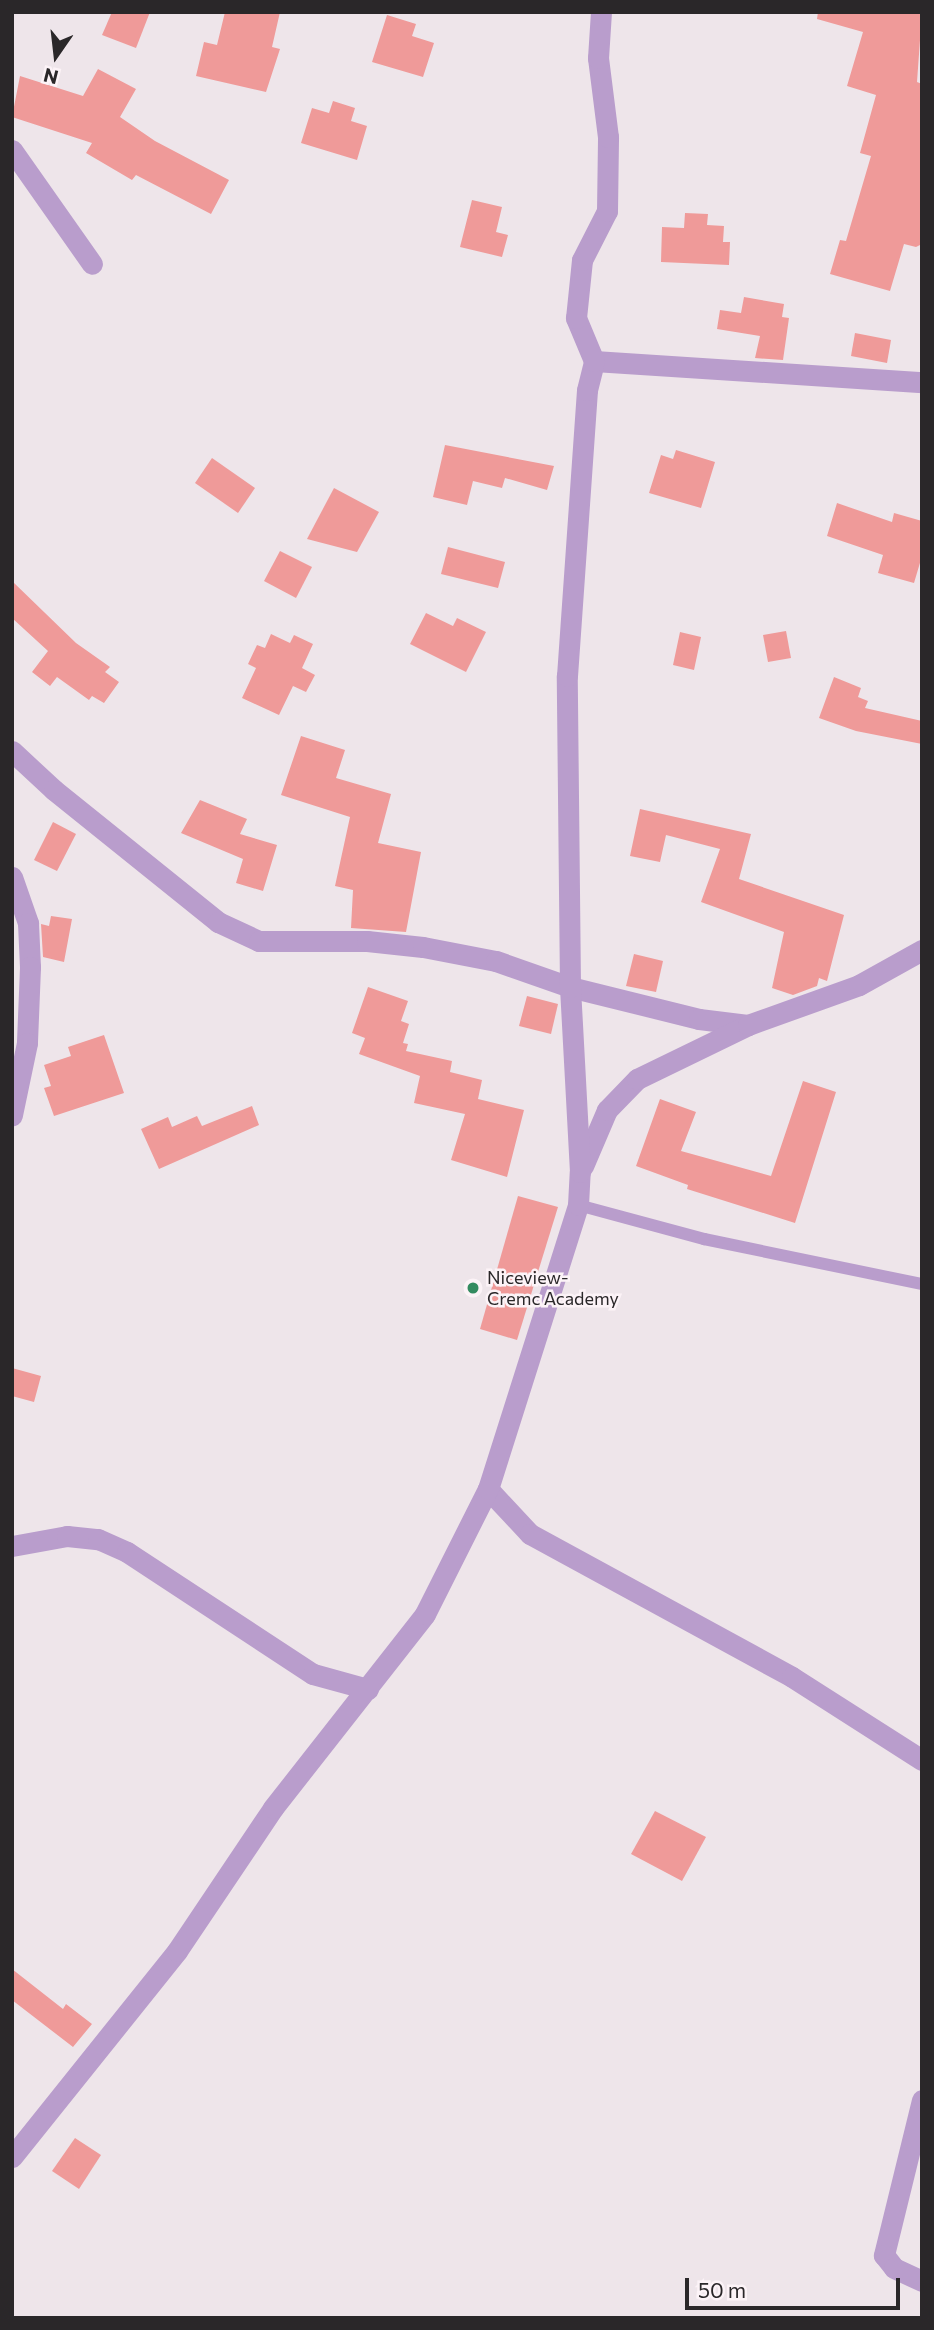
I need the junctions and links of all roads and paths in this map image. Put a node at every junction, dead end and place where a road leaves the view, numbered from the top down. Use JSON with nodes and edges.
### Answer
{"nodes":[{"id":1,"x":601,"y":12,"type":"edge"},
{"id":2,"x":12,"y":150,"type":"edge"},
{"id":3,"x":92,"y":264,"type":"dead end"},
{"id":4,"x":594,"y":362,"type":"junction"},
{"id":5,"x":922,"y":382,"type":"edge"},
{"id":6,"x":12,"y":751,"type":"edge"},
{"id":7,"x":12,"y":877,"type":"edge"},
{"id":8,"x":922,"y":950,"type":"edge"},
{"id":9,"x":570,"y":987,"type":"junction"},
{"id":10,"x":748,"y":1025,"type":"junction"},
{"id":11,"x":12,"y":1115,"type":"edge"},
{"id":12,"x":580,"y":1172,"type":"junction"},
{"id":13,"x":578,"y":1205,"type":"junction"},
{"id":14,"x":922,"y":1284,"type":"edge"},
{"id":15,"x":488,"y":1489,"type":"junction"},
{"id":16,"x":12,"y":1546,"type":"edge"},
{"id":17,"x":368,"y":1689,"type":"junction"},
{"id":18,"x":922,"y":1760,"type":"edge"},
{"id":19,"x":922,"y":2100,"type":"edge"},
{"id":20,"x":12,"y":2157,"type":"edge"},
{"id":21,"x":922,"y":2281,"type":"edge"}],
"edges":[{"from":1,"to":4,"type":"street"},
{"from":2,"to":3,"type":"street"},
{"from":4,"to":5,"type":"street"},
{"from":4,"to":9,"type":"street"},
{"from":6,"to":9,"type":"street"},
{"from":7,"to":11,"type":"street"},
{"from":8,"to":10,"type":"street"},
{"from":9,"to":10,"type":"street"},
{"from":9,"to":12,"type":"street"},
{"from":10,"to":12,"type":"street"},
{"from":12,"to":13,"type":"street"},
{"from":13,"to":14,"type":"lane"},
{"from":13,"to":15,"type":"street"},
{"from":15,"to":17,"type":"street"},
{"from":15,"to":18,"type":"street"},
{"from":16,"to":17,"type":"street"},
{"from":17,"to":20,"type":"street"},
{"from":19,"to":21,"type":"street"}]}
